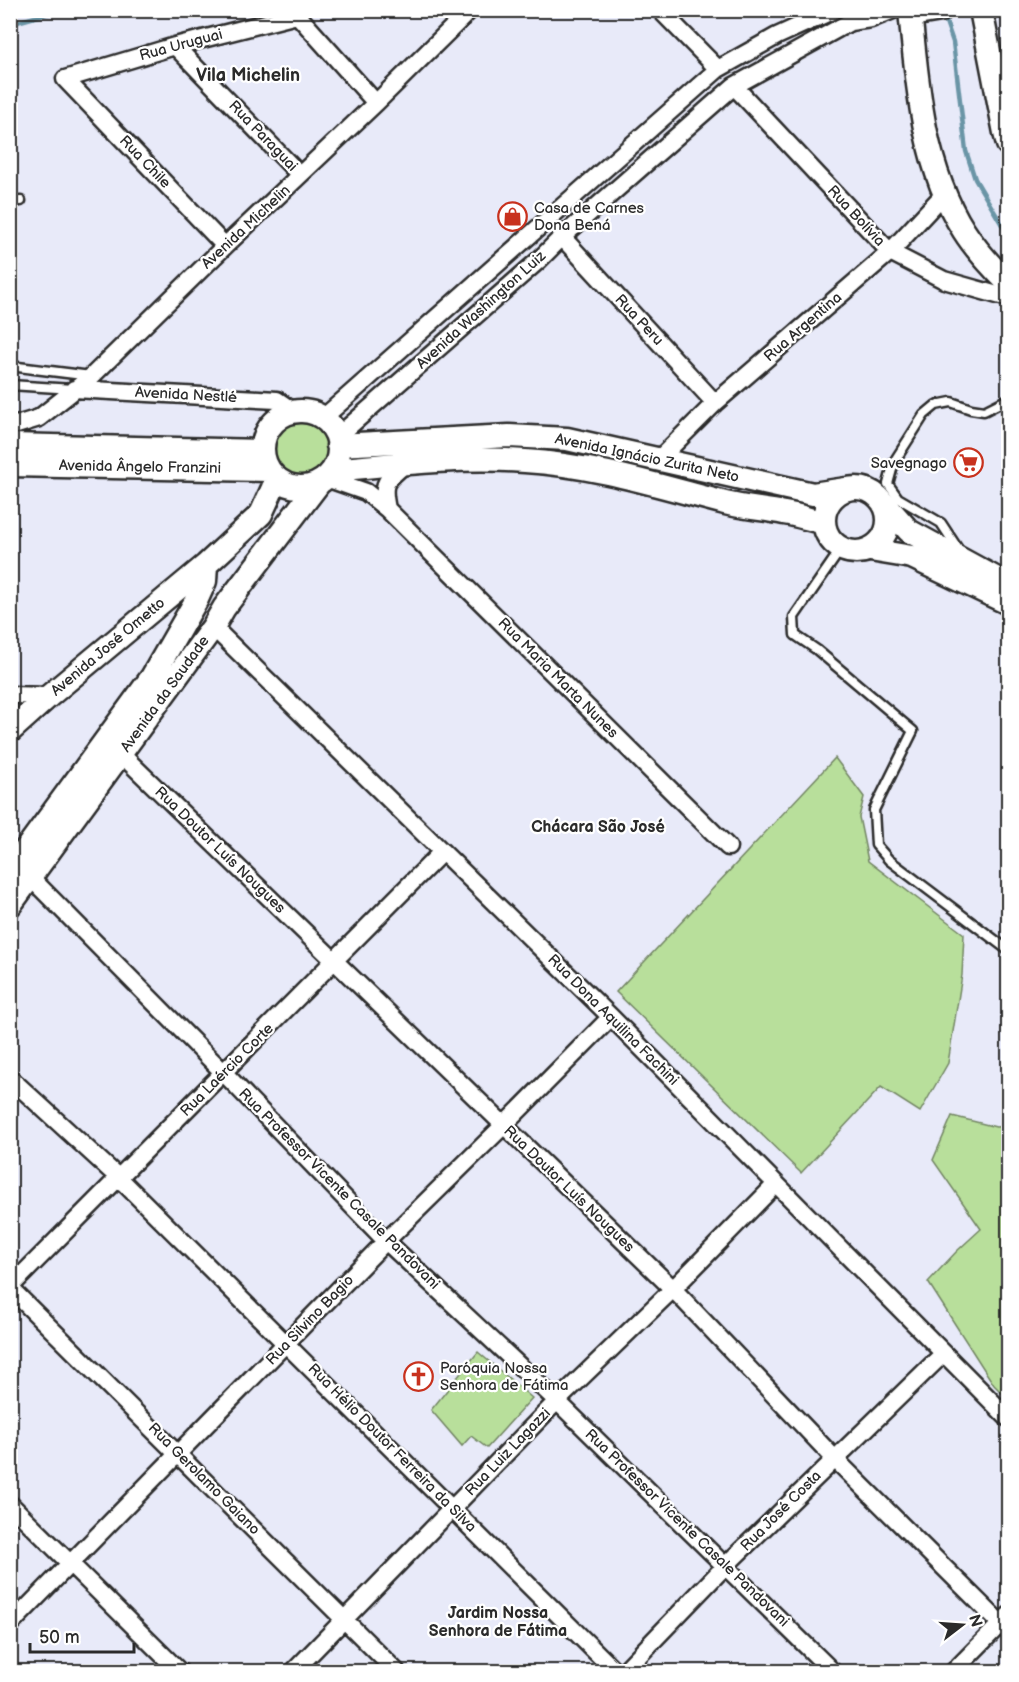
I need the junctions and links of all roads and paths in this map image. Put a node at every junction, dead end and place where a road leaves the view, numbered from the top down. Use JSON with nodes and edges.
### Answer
{"nodes":[{"id":1,"x":470,"y":10,"type":"edge"},
{"id":2,"x":660,"y":10,"type":"edge"},
{"id":3,"x":834,"y":10,"type":"edge"},
{"id":4,"x":892,"y":10,"type":"edge"},
{"id":5,"x":981,"y":10,"type":"edge"},
{"id":6,"x":922,"y":11,"type":"edge"},
{"id":7,"x":296,"y":13,"type":"edge"},
{"id":8,"x":176,"y":46,"type":"junction"},
{"id":9,"x":718,"y":69,"type":"junction"},
{"id":10,"x":65,"y":79,"type":"joint"},
{"id":11,"x":734,"y":86,"type":"junction"},
{"id":12,"x":376,"y":103,"type":"junction"},
{"id":13,"x":1008,"y":144,"type":"edge"},
{"id":14,"x":300,"y":175,"type":"junction"},
{"id":15,"x":944,"y":194,"type":"junction"},
{"id":16,"x":10,"y":201,"type":"edge"},
{"id":17,"x":21,"y":201,"type":"dead end"},
{"id":18,"x":562,"y":237,"type":"junction"},
{"id":19,"x":225,"y":246,"type":"junction"},
{"id":20,"x":890,"y":252,"type":"junction"},
{"id":21,"x":1008,"y":283,"type":"edge"},
{"id":22,"x":1008,"y":298,"type":"edge"},
{"id":23,"x":10,"y":366,"type":"edge"},
{"id":24,"x":92,"y":376,"type":"junction"},
{"id":25,"x":10,"y":385,"type":"edge"},
{"id":26,"x":75,"y":389,"type":"junction"},
{"id":27,"x":1008,"y":399,"type":"edge"},
{"id":28,"x":715,"y":402,"type":"junction"},
{"id":29,"x":293,"y":411,"type":"junction"},
{"id":30,"x":323,"y":418,"type":"junction"},
{"id":31,"x":10,"y":427,"type":"edge"},
{"id":32,"x":338,"y":441,"type":"junction"},
{"id":33,"x":10,"y":445,"type":"edge"},
{"id":34,"x":659,"y":459,"type":"junction"},
{"id":35,"x":406,"y":463,"type":"junction"},
{"id":36,"x":10,"y":465,"type":"edge"},
{"id":37,"x":269,"y":467,"type":"junction"},
{"id":38,"x":326,"y":477,"type":"junction"},
{"id":39,"x":846,"y":489,"type":"junction"},
{"id":40,"x":884,"y":503,"type":"junction"},
{"id":41,"x":387,"y":509,"type":"junction"},
{"id":42,"x":824,"y":523,"type":"junction"},
{"id":43,"x":841,"y":549,"type":"junction"},
{"id":44,"x":870,"y":550,"type":"junction"},
{"id":45,"x":963,"y":561,"type":"junction"},
{"id":46,"x":203,"y":582,"type":"junction"},
{"id":47,"x":1008,"y":585,"type":"edge"},
{"id":48,"x":1008,"y":603,"type":"edge"},
{"id":49,"x":219,"y":618,"type":"junction"},
{"id":50,"x":10,"y":694,"type":"edge"},
{"id":51,"x":49,"y":696,"type":"junction"},
{"id":52,"x":10,"y":731,"type":"edge"},
{"id":53,"x":121,"y":754,"type":"junction"},
{"id":54,"x":728,"y":848,"type":"dead end"},
{"id":55,"x":442,"y":852,"type":"junction"},
{"id":56,"x":21,"y":874,"type":"edge"},
{"id":57,"x":10,"y":905,"type":"edge"},
{"id":58,"x":1008,"y":950,"type":"edge"},
{"id":59,"x":334,"y":961,"type":"junction"},
{"id":60,"x":610,"y":1017,"type":"junction"},
{"id":61,"x":224,"y":1073,"type":"junction"},
{"id":62,"x":10,"y":1078,"type":"edge"},
{"id":63,"x":503,"y":1126,"type":"junction"},
{"id":64,"x":119,"y":1178,"type":"junction"},
{"id":65,"x":776,"y":1184,"type":"junction"},
{"id":66,"x":386,"y":1241,"type":"junction"},
{"id":67,"x":10,"y":1287,"type":"edge"},
{"id":68,"x":673,"y":1289,"type":"junction"},
{"id":69,"x":286,"y":1344,"type":"junction"},
{"id":70,"x":943,"y":1354,"type":"junction"},
{"id":71,"x":557,"y":1401,"type":"junction"},
{"id":72,"x":1008,"y":1418,"type":"edge"},
{"id":73,"x":178,"y":1453,"type":"junction"},
{"id":74,"x":834,"y":1458,"type":"junction"},
{"id":75,"x":10,"y":1504,"type":"edge"},
{"id":76,"x":454,"y":1509,"type":"junction"},
{"id":77,"x":70,"y":1563,"type":"junction"},
{"id":78,"x":726,"y":1565,"type":"junction"},
{"id":79,"x":345,"y":1620,"type":"junction"},
{"id":80,"x":1006,"y":1623,"type":"edge"},
{"id":81,"x":10,"y":1625,"type":"edge"},
{"id":82,"x":180,"y":1671,"type":"edge"},
{"id":83,"x":294,"y":1671,"type":"edge"},
{"id":84,"x":397,"y":1671,"type":"edge"},
{"id":85,"x":616,"y":1671,"type":"edge"},
{"id":86,"x":623,"y":1671,"type":"edge"},
{"id":87,"x":833,"y":1671,"type":"edge"},
{"id":88,"x":953,"y":1671,"type":"edge"}],
"edges":[{"from":1,"to":12,"type":"street","name":"Avenida Michelin"},
{"from":2,"to":9,"type":"street"},
{"from":3,"to":9,"type":"street","name":"Avenida Washington Luiz"},
{"from":4,"to":11,"type":"street","name":"Avenida Washington Luiz"},
{"from":5,"to":13,"type":"main road"},
{"from":6,"to":15,"type":"main road"},
{"from":7,"to":8,"type":"street","name":"Rua Uruguai"},
{"from":7,"to":12,"type":"street"},
{"from":8,"to":10,"type":"street","name":"Rua Uruguai"},
{"from":8,"to":14,"type":"street","name":"Rua Paraguai"},
{"from":9,"to":30,"type":"street","name":"Avenida Washington Luiz"},
{"from":10,"to":19,"type":"street","name":"Rua Chile"},
{"from":11,"to":18,"type":"street","name":"Avenida Washington Luiz"},
{"from":11,"to":20,"type":"street","name":"Rua Bolívia"},
{"from":12,"to":14,"type":"street","name":"Avenida Michelin"},
{"from":14,"to":19,"type":"street","name":"Avenida Michelin"},
{"from":15,"to":20,"type":"street","name":"Rua Argentina"},
{"from":15,"to":21,"type":"main road"},
{"from":16,"to":17,"type":"lane"},
{"from":18,"to":28,"type":"street","name":"Rua Peru"},
{"from":18,"to":32,"type":"street","name":"Avenida Washington Luiz"},
{"from":19,"to":24,"type":"street","name":"Avenida Michelin"},
{"from":20,"to":22,"type":"street","name":"Rua Bolívia"},
{"from":20,"to":28,"type":"street","name":"Rua Argentina"},
{"from":23,"to":24,"type":"lane"},
{"from":24,"to":26,"type":"street","name":"Avenida Michelin"},
{"from":25,"to":26,"type":"lane"},
{"from":26,"to":29,"type":"street","name":"Avenida Nestlé"},
{"from":26,"to":31,"type":"street","name":"Avenida Michelin"},
{"from":27,"to":45,"type":"lane"},
{"from":28,"to":34,"type":"street","name":"Rua Argentina"},
{"from":29,"to":30,"type":"main road"},
{"from":29,"to":37,"type":"main road"},
{"from":30,"to":32,"type":"main road"},
{"from":32,"to":34,"type":"main road","name":"Avenida Ignácio Zurita Neto"},
{"from":32,"to":38,"type":"main road"},
{"from":33,"to":37,"type":"main road","name":"Avenida Ângelo Franzini"},
{"from":34,"to":39,"type":"main road","name":"Avenida Ignácio Zurita Neto"},
{"from":35,"to":38,"type":"main road","name":"Avenida Ignácio Zurita Neto"},
{"from":35,"to":41,"type":"street"},
{"from":35,"to":42,"type":"main road","name":"Avenida Ignácio Zurita Neto"},
{"from":36,"to":37,"type":"main road","name":"Avenida Ângelo Franzini"},
{"from":37,"to":38,"type":"main road"},
{"from":37,"to":46,"type":"main road","name":"Avenida da Saudade"},
{"from":38,"to":41,"type":"street","name":"Rua Maria Marta Nunes"},
{"from":38,"to":49,"type":"main road","name":"Avenida da Saudade"},
{"from":39,"to":40,"type":"main road"},
{"from":39,"to":42,"type":"main road"},
{"from":40,"to":44,"type":"main road"},
{"from":40,"to":45,"type":"main road"},
{"from":41,"to":54,"type":"street","name":"Rua Maria Marta Nunes"},
{"from":42,"to":43,"type":"main road"},
{"from":43,"to":44,"type":"main road"},
{"from":43,"to":58,"type":"lane"},
{"from":44,"to":48,"type":"main road"},
{"from":45,"to":47,"type":"main road"},
{"from":46,"to":49,"type":"main road"},
{"from":46,"to":51,"type":"main road","name":"Avenida José Ometto"},
{"from":46,"to":56,"type":"main road","name":"Avenida da Saudade"},
{"from":49,"to":53,"type":"main road","name":"Avenida da Saudade"},
{"from":49,"to":55,"type":"street","name":"Rua Dona Aquilina Fachini"},
{"from":50,"to":51,"type":"street"},
{"from":51,"to":52,"type":"main road","name":"Avenida José Ometto"},
{"from":53,"to":56,"type":"main road","name":"Avenida da Saudade"},
{"from":53,"to":59,"type":"street","name":"Rua Doutor Luís Nougues"},
{"from":55,"to":59,"type":"street","name":"Rua Laércio Corte"},
{"from":55,"to":60,"type":"street","name":"Rua Dona Aquilina Fachini"},
{"from":56,"to":57,"type":"main road","name":"Avenida da Saudade"},
{"from":56,"to":61,"type":"street","name":"Rua Professor Vicente Casale Pandovani"},
{"from":59,"to":61,"type":"street","name":"Rua Laércio Corte"},
{"from":59,"to":63,"type":"street","name":"Rua Doutor Luís Nougues"},
{"from":60,"to":63,"type":"street","name":"Rua Silvino Bagio"},
{"from":60,"to":65,"type":"street","name":"Rua Dona Aquilina Fachini"},
{"from":61,"to":64,"type":"street","name":"Rua Laércio Corte"},
{"from":61,"to":66,"type":"street","name":"Rua Professor Vicente Casale Pandovani"},
{"from":62,"to":64,"type":"street","name":"Rua Hélio Doutor Ferreira da Silva"},
{"from":63,"to":66,"type":"street","name":"Rua Silvino Bagio"},
{"from":63,"to":68,"type":"street","name":"Rua Doutor Luís Nougues"},
{"from":64,"to":67,"type":"street","name":"Rua Laércio Corte"},
{"from":64,"to":69,"type":"street","name":"Rua Hélio Doutor Ferreira da Silva"},
{"from":65,"to":68,"type":"street","name":"Rua Luiz Lagazzi"},
{"from":65,"to":70,"type":"street","name":"Rua Dona Aquilina Fachini"},
{"from":66,"to":69,"type":"street","name":"Rua Silvino Bagio"},
{"from":66,"to":71,"type":"street","name":"Rua Professor Vicente Casale Pandovani"},
{"from":67,"to":73,"type":"street","name":"Rua Gerolamo Gaiano"},
{"from":68,"to":71,"type":"street","name":"Rua Luiz Lagazzi"},
{"from":68,"to":74,"type":"street","name":"Rua Doutor Luís Nougues"},
{"from":69,"to":73,"type":"street","name":"Rua Silvino Bagio"},
{"from":69,"to":76,"type":"street","name":"Rua Hélio Doutor Ferreira da Silva"},
{"from":70,"to":72,"type":"street","name":"Rua Dona Aquilina Fachini"},
{"from":70,"to":74,"type":"street","name":"Rua José Costa"},
{"from":71,"to":76,"type":"street","name":"Rua Luiz Lagazzi"},
{"from":71,"to":78,"type":"street","name":"Rua Professor Vicente Casale Pandovani"},
{"from":73,"to":77,"type":"street","name":"Rua Silvino Bagio"},
{"from":73,"to":79,"type":"street","name":"Rua Gerolamo Gaiano"},
{"from":74,"to":78,"type":"street","name":"Rua José Costa"},
{"from":74,"to":80,"type":"street","name":"Rua Doutor Luís Nougues"},
{"from":75,"to":77,"type":"street"},
{"from":76,"to":79,"type":"street","name":"Rua Luiz Lagazzi"},
{"from":76,"to":85,"type":"street","name":"Rua Hélio Doutor Ferreira da Silva"},
{"from":77,"to":81,"type":"street","name":"Rua Silvino Bagio"},
{"from":77,"to":82,"type":"street"},
{"from":78,"to":86,"type":"street","name":"Rua José Costa"},
{"from":78,"to":87,"type":"street","name":"Rua Professor Vicente Casale Pandovani"},
{"from":79,"to":83,"type":"street","name":"Rua Luiz Lagazzi"},
{"from":79,"to":84,"type":"street","name":"Rua Gerolamo Gaiano"},
{"from":80,"to":88,"type":"street"}]}
